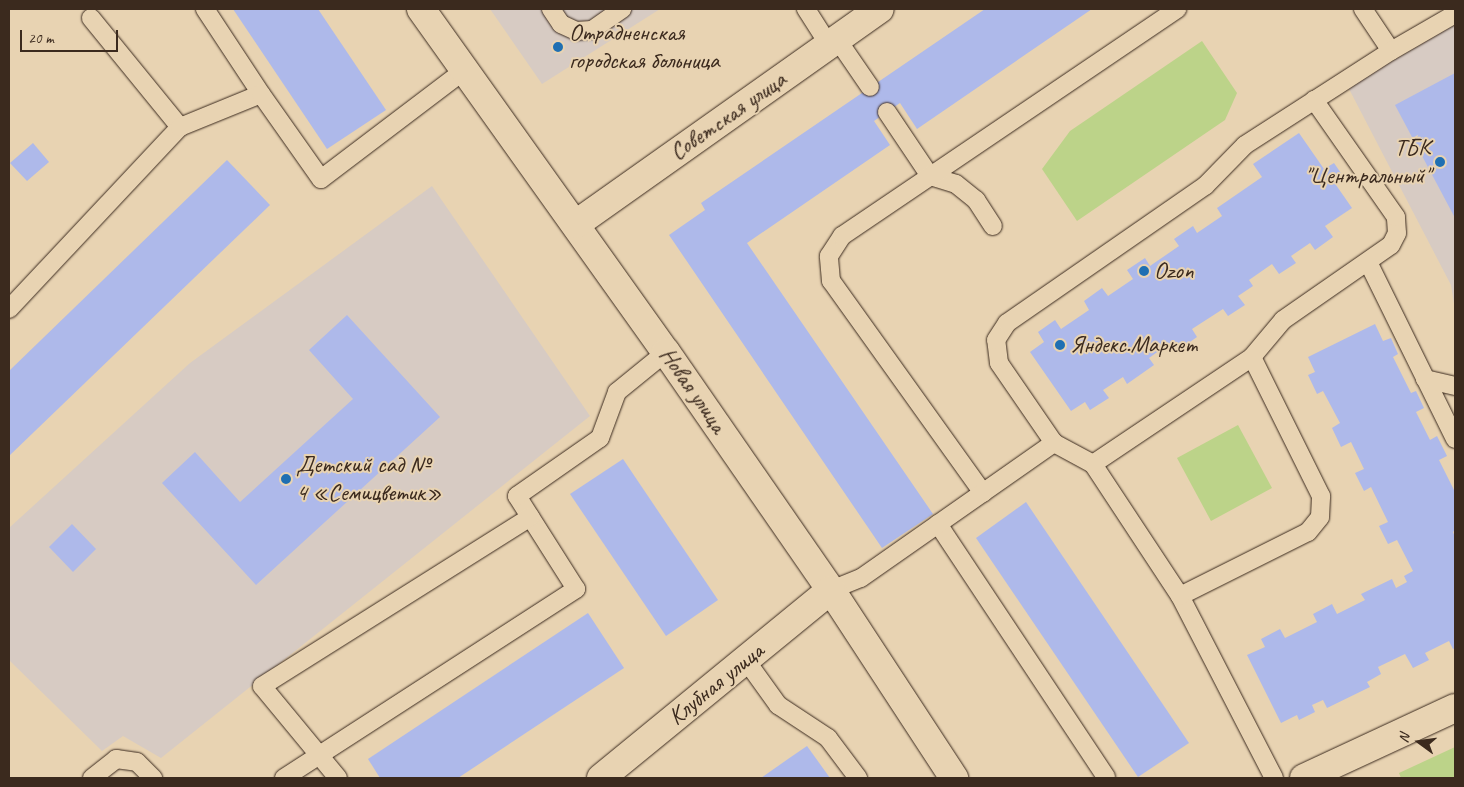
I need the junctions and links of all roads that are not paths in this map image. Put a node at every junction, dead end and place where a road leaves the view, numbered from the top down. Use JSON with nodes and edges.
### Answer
{"nodes":[{"id":1,"x":206,"y":9,"type":"edge"},
{"id":2,"x":422,"y":9,"type":"edge"},
{"id":3,"x":551,"y":9,"type":"edge"},
{"id":4,"x":622,"y":9,"type":"edge"},
{"id":5,"x":806,"y":9,"type":"edge"},
{"id":6,"x":880,"y":9,"type":"edge"},
{"id":7,"x":1177,"y":9,"type":"edge"},
{"id":8,"x":1363,"y":9,"type":"edge"},
{"id":9,"x":1455,"y":14,"type":"edge"},
{"id":10,"x":91,"y":18,"type":"dead end"},
{"id":11,"x":833,"y":42,"type":"junction"},
{"id":12,"x":1391,"y":51,"type":"junction"},
{"id":13,"x":466,"y":69,"type":"junction"},
{"id":14,"x":870,"y":87,"type":"dead end"},
{"id":15,"x":261,"y":94,"type":"junction"},
{"id":16,"x":1314,"y":100,"type":"junction"},
{"id":17,"x":887,"y":112,"type":"dead end"},
{"id":18,"x":180,"y":127,"type":"junction"},
{"id":19,"x":930,"y":176,"type":"junction"},
{"id":20,"x":576,"y":224,"type":"junction"},
{"id":21,"x":993,"y":226,"type":"dead end"},
{"id":22,"x":1368,"y":262,"type":"junction"},
{"id":23,"x":9,"y":309,"type":"edge"},
{"id":24,"x":666,"y":352,"type":"junction"},
{"id":25,"x":1252,"y":357,"type":"junction"},
{"id":26,"x":1425,"y":379,"type":"junction"},
{"id":27,"x":1455,"y":386,"type":"edge"},
{"id":28,"x":1455,"y":440,"type":"edge"},
{"id":29,"x":1054,"y":443,"type":"junction"},
{"id":30,"x":1093,"y":464,"type":"junction"},
{"id":31,"x":984,"y":493,"type":"junction"},
{"id":32,"x":530,"y":517,"type":"junction"},
{"id":33,"x":938,"y":524,"type":"junction"},
{"id":34,"x":830,"y":590,"type":"junction"},
{"id":35,"x":1180,"y":596,"type":"junction"},
{"id":36,"x":745,"y":659,"type":"junction"},
{"id":37,"x":1455,"y":708,"type":"edge"},
{"id":38,"x":318,"y":755,"type":"junction"},
{"id":39,"x":1106,"y":777,"type":"dead end"},
{"id":40,"x":92,"y":778,"type":"edge"},
{"id":41,"x":153,"y":778,"type":"edge"},
{"id":42,"x":284,"y":778,"type":"edge"},
{"id":43,"x":338,"y":778,"type":"edge"},
{"id":44,"x":601,"y":778,"type":"edge"},
{"id":45,"x":858,"y":778,"type":"edge"},
{"id":46,"x":954,"y":778,"type":"edge"},
{"id":47,"x":1274,"y":778,"type":"edge"},
{"id":48,"x":1304,"y":778,"type":"edge"}],
"edges":[{"from":1,"to":15,"type":"lane"},
{"from":2,"to":13,"type":"street","name":"Новая улица"},
{"from":3,"to":4,"type":"lane"},
{"from":5,"to":11,"type":"lane"},
{"from":6,"to":11,"type":"street","name":"Советская улица"},
{"from":7,"to":19,"type":"lane"},
{"from":8,"to":12,"type":"lane"},
{"from":9,"to":12,"type":"lane"},
{"from":10,"to":18,"type":"lane"},
{"from":11,"to":14,"type":"lane"},
{"from":11,"to":20,"type":"street","name":"Советская улица"},
{"from":12,"to":16,"type":"lane"},
{"from":13,"to":15,"type":"lane"},
{"from":13,"to":20,"type":"street","name":"Новая улица"},
{"from":15,"to":18,"type":"lane"},
{"from":16,"to":22,"type":"lane"},
{"from":16,"to":29,"type":"lane"},
{"from":17,"to":19,"type":"lane"},
{"from":18,"to":23,"type":"lane"},
{"from":19,"to":21,"type":"lane"},
{"from":19,"to":31,"type":"lane"},
{"from":20,"to":24,"type":"street","name":"Новая улица"},
{"from":22,"to":25,"type":"lane"},
{"from":22,"to":26,"type":"lane"},
{"from":24,"to":32,"type":"lane"},
{"from":24,"to":34,"type":"street","name":"Новая улица"},
{"from":25,"to":30,"type":"lane"},
{"from":25,"to":35,"type":"lane"},
{"from":26,"to":27,"type":"lane"},
{"from":26,"to":28,"type":"lane"},
{"from":29,"to":30,"type":"lane"},
{"from":29,"to":31,"type":"lane"},
{"from":30,"to":35,"type":"lane"},
{"from":31,"to":33,"type":"lane"},
{"from":32,"to":38,"type":"lane"},
{"from":32,"to":38,"type":"lane"},
{"from":33,"to":34,"type":"lane"},
{"from":33,"to":39,"type":"lane"},
{"from":34,"to":36,"type":"street","name":"Клубная улица"},
{"from":34,"to":46,"type":"street","name":"Новая улица"},
{"from":35,"to":47,"type":"lane"},
{"from":36,"to":44,"type":"street","name":"Клубная улица"},
{"from":36,"to":45,"type":"lane"},
{"from":37,"to":48,"type":"street"},
{"from":38,"to":42,"type":"lane"},
{"from":38,"to":43,"type":"lane"},
{"from":40,"to":41,"type":"lane"}]}
